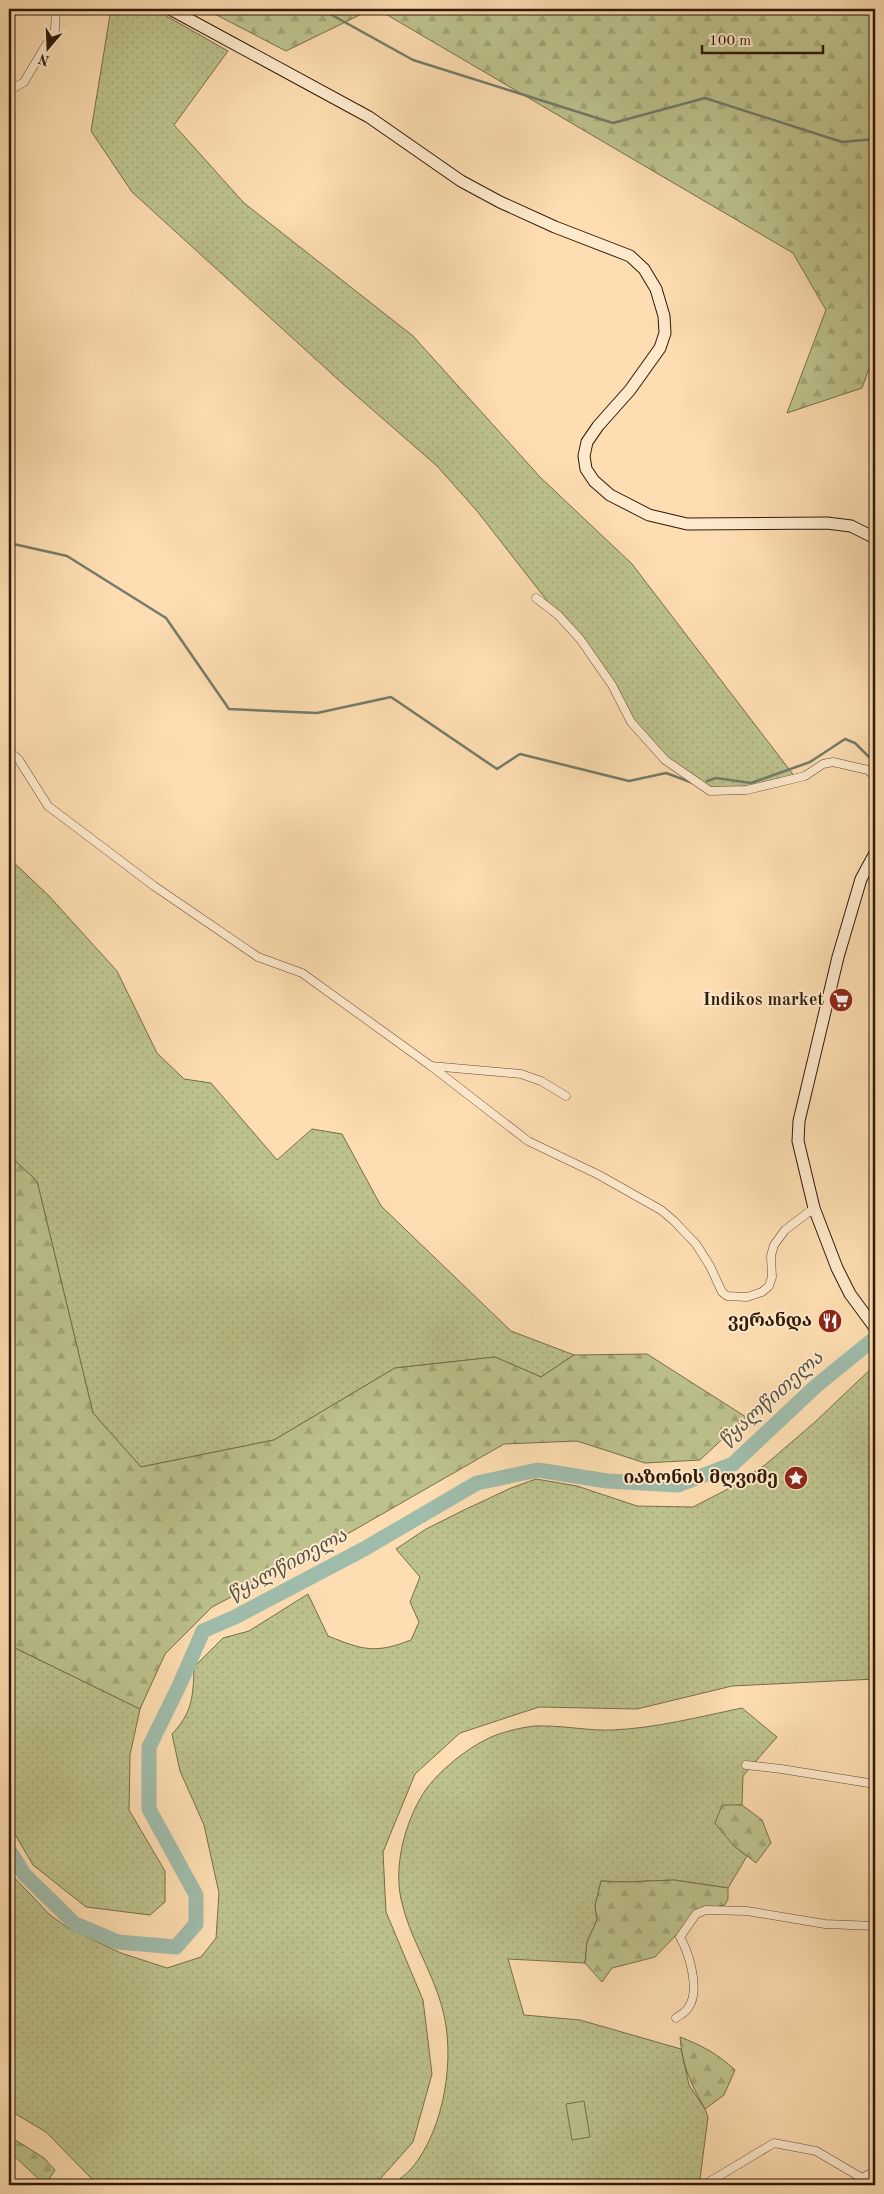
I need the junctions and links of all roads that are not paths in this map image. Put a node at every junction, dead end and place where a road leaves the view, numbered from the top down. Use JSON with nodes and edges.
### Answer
{"nodes":[{"id":1,"x":56,"y":9,"type":"edge"},
{"id":2,"x":170,"y":9,"type":"edge"},
{"id":3,"x":9,"y":91,"type":"edge"},
{"id":4,"x":875,"y":538,"type":"edge"},
{"id":5,"x":536,"y":598,"type":"dead end"},
{"id":6,"x":9,"y":751,"type":"edge"},
{"id":7,"x":875,"y":777,"type":"edge"},
{"id":8,"x":875,"y":853,"type":"edge"},
{"id":9,"x":431,"y":1066,"type":"junction"},
{"id":10,"x":566,"y":1096,"type":"dead end"},
{"id":11,"x":814,"y":1208,"type":"junction"},
{"id":12,"x":875,"y":1328,"type":"edge"},
{"id":13,"x":746,"y":1766,"type":"dead end"},
{"id":14,"x":875,"y":1784,"type":"edge"},
{"id":15,"x":875,"y":1926,"type":"edge"},
{"id":16,"x":676,"y":2018,"type":"dead end"},
{"id":17,"x":875,"y":2171,"type":"edge"},
{"id":18,"x":875,"y":2181,"type":"edge"},
{"id":19,"x":862,"y":2182,"type":"edge"},
{"id":20,"x":704,"y":2185,"type":"edge"}],
"edges":[{"from":1,"to":3,"type":"street"},
{"from":2,"to":4,"type":"main road"},
{"from":5,"to":7,"type":"street"},
{"from":6,"to":9,"type":"street"},
{"from":8,"to":11,"type":"main road"},
{"from":9,"to":10,"type":"street"},
{"from":9,"to":11,"type":"street"},
{"from":11,"to":12,"type":"main road"},
{"from":13,"to":14,"type":"street"},
{"from":15,"to":16,"type":"street"},
{"from":17,"to":19,"type":"street"},
{"from":18,"to":19,"type":"street"},
{"from":19,"to":20,"type":"street"}]}
